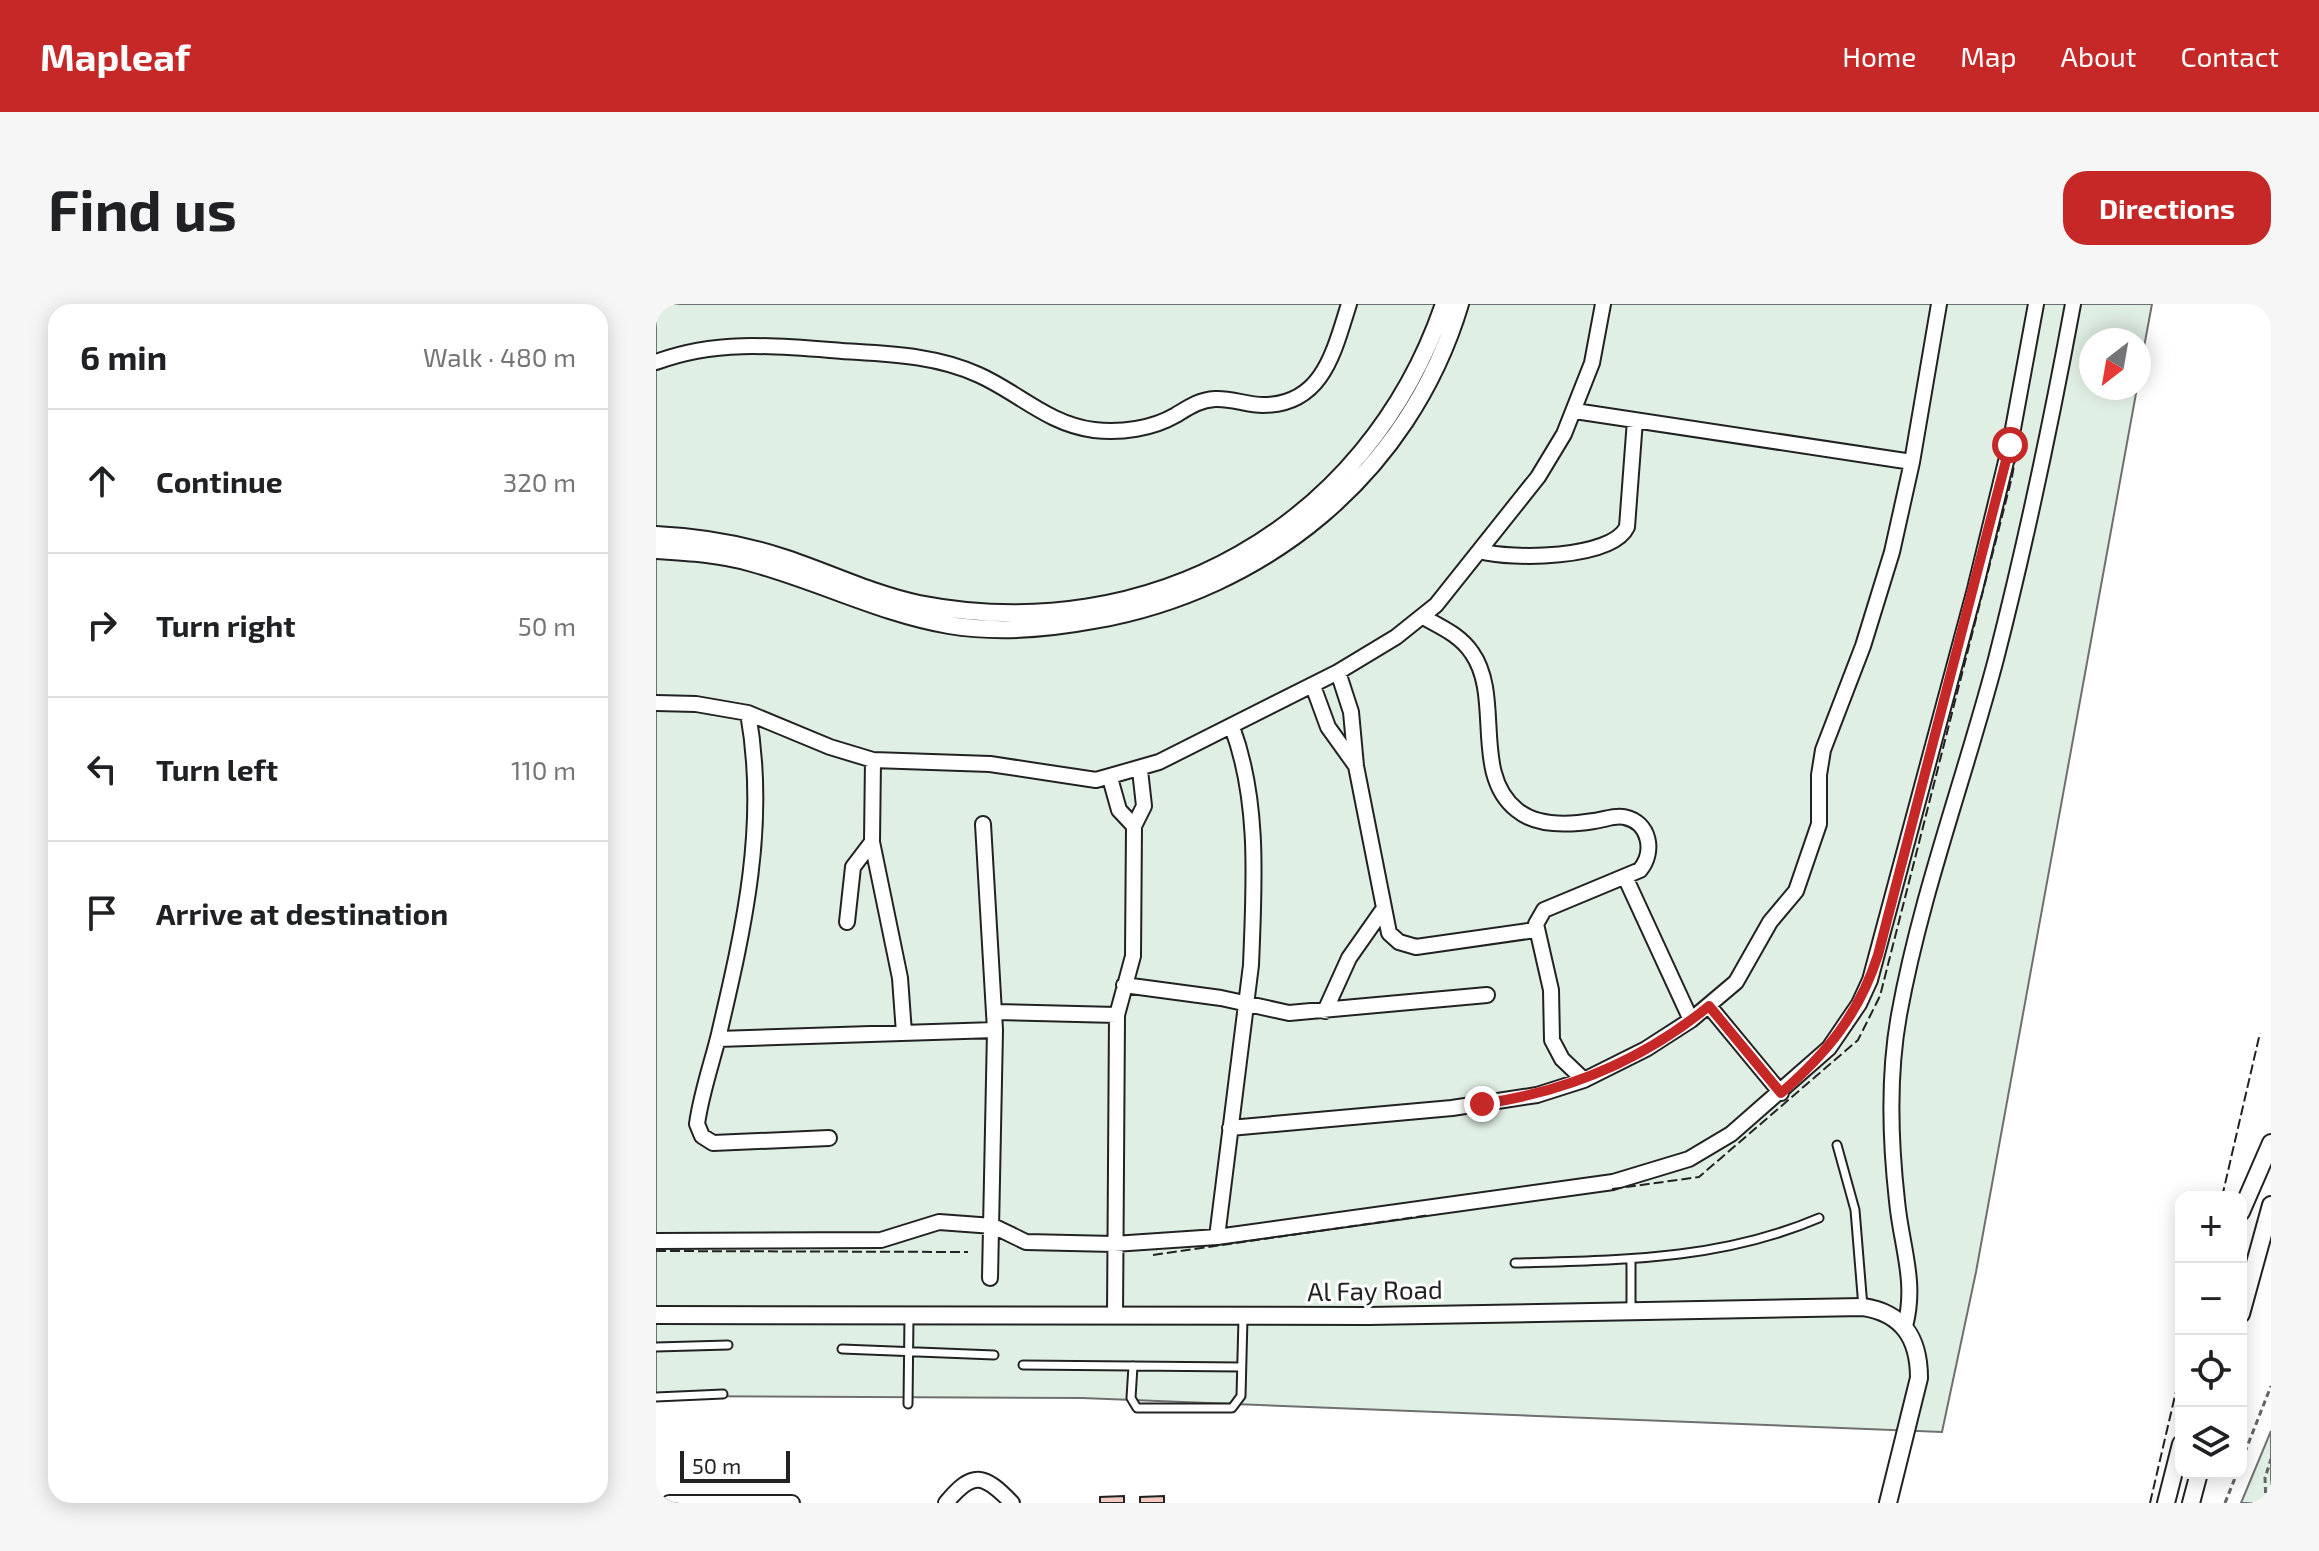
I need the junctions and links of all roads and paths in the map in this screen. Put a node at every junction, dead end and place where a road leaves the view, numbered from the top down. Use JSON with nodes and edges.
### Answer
{"nodes":[{"id":1,"x":1349,"y":304,"type":"edge"},
{"id":2,"x":1444,"y":304,"type":"edge"},
{"id":3,"x":1460,"y":304,"type":"edge"},
{"id":4,"x":1603,"y":304,"type":"edge"},
{"id":5,"x":1939,"y":304,"type":"edge"},
{"id":6,"x":2036,"y":304,"type":"edge"},
{"id":7,"x":2073,"y":304,"type":"edge"},
{"id":8,"x":656,"y":362,"type":"edge"},
{"id":9,"x":1575,"y":411,"type":"junction"},
{"id":10,"x":1635,"y":420,"type":"junction"},
{"id":11,"x":1912,"y":462,"type":"junction"},
{"id":12,"x":656,"y":535,"type":"edge"},
{"id":13,"x":656,"y":550,"type":"edge"},
{"id":14,"x":1480,"y":551,"type":"junction"},
{"id":15,"x":1423,"y":617,"type":"junction"},
{"id":16,"x":1338,"y":672,"type":"junction"},
{"id":17,"x":1313,"y":686,"type":"junction"},
{"id":18,"x":656,"y":703,"type":"edge"},
{"id":19,"x":748,"y":713,"type":"junction"},
{"id":20,"x":1232,"y":727,"type":"junction"},
{"id":21,"x":873,"y":760,"type":"junction"},
{"id":22,"x":1356,"y":766,"type":"junction"},
{"id":23,"x":1140,"y":770,"type":"junction"},
{"id":24,"x":1110,"y":778,"type":"junction"},
{"id":25,"x":983,"y":824,"type":"dead end"},
{"id":26,"x":1134,"y":826,"type":"junction"},
{"id":27,"x":872,"y":842,"type":"junction"},
{"id":28,"x":1626,"y":879,"type":"junction"},
{"id":29,"x":1382,"y":911,"type":"junction"},
{"id":30,"x":847,"y":922,"type":"dead end"},
{"id":31,"x":1535,"y":930,"type":"junction"},
{"id":32,"x":1124,"y":985,"type":"junction"},
{"id":33,"x":1487,"y":995,"type":"dead end"},
{"id":34,"x":1246,"y":1003,"type":"junction"},
{"id":35,"x":1709,"y":1006,"type":"junction"},
{"id":36,"x":1325,"y":1011,"type":"junction"},
{"id":37,"x":994,"y":1012,"type":"junction"},
{"id":38,"x":1117,"y":1015,"type":"junction"},
{"id":39,"x":1691,"y":1020,"type":"junction"},
{"id":40,"x":995,"y":1030,"type":"junction"},
{"id":41,"x":904,"y":1033,"type":"junction"},
{"id":42,"x":718,"y":1039,"type":"junction"},
{"id":43,"x":1584,"y":1080,"type":"junction"},
{"id":44,"x":1781,"y":1093,"type":"junction"},
{"id":45,"x":1230,"y":1128,"type":"junction"},
{"id":46,"x":829,"y":1138,"type":"dead end"},
{"id":47,"x":2271,"y":1143,"type":"edge"},
{"id":48,"x":1837,"y":1145,"type":"dead end"},
{"id":49,"x":2247,"y":1198,"type":"edge"},
{"id":50,"x":2271,"y":1205,"type":"edge"},
{"id":51,"x":1819,"y":1218,"type":"dead end"},
{"id":52,"x":993,"y":1226,"type":"junction"},
{"id":53,"x":1217,"y":1237,"type":"junction"},
{"id":54,"x":656,"y":1241,"type":"edge"},
{"id":55,"x":1114,"y":1244,"type":"junction"},
{"id":56,"x":1631,"y":1259,"type":"junction"},
{"id":57,"x":1515,"y":1263,"type":"dead end"},
{"id":58,"x":990,"y":1278,"type":"dead end"},
{"id":59,"x":2247,"y":1292,"type":"edge"},
{"id":60,"x":1863,"y":1307,"type":"junction"},
{"id":61,"x":1631,"y":1311,"type":"junction"},
{"id":62,"x":656,"y":1315,"type":"edge"},
{"id":63,"x":909,"y":1316,"type":"junction"},
{"id":64,"x":1115,"y":1316,"type":"junction"},
{"id":65,"x":1243,"y":1316,"type":"junction"},
{"id":66,"x":1905,"y":1326,"type":"junction"},
{"id":67,"x":728,"y":1345,"type":"dead end"},
{"id":68,"x":656,"y":1347,"type":"edge"},
{"id":69,"x":842,"y":1349,"type":"dead end"},
{"id":70,"x":909,"y":1352,"type":"junction"},
{"id":71,"x":994,"y":1355,"type":"dead end"},
{"id":72,"x":1023,"y":1365,"type":"dead end"},
{"id":73,"x":1133,"y":1366,"type":"junction"},
{"id":74,"x":1241,"y":1367,"type":"junction"},
{"id":75,"x":2271,"y":1386,"type":"edge"},
{"id":76,"x":723,"y":1394,"type":"dead end"},
{"id":77,"x":656,"y":1397,"type":"edge"},
{"id":78,"x":908,"y":1404,"type":"dead end"},
{"id":79,"x":2247,"y":1447,"type":"edge"},
{"id":80,"x":2271,"y":1459,"type":"edge"},
{"id":81,"x":2175,"y":1468,"type":"edge"},
{"id":82,"x":2197,"y":1479,"type":"edge"},
{"id":83,"x":2235,"y":1479,"type":"edge"},
{"id":84,"x":962,"y":1484,"type":"junction"},
{"id":85,"x":719,"y":1502,"type":"edge"},
{"id":86,"x":669,"y":1503,"type":"edge"},
{"id":87,"x":792,"y":1503,"type":"edge"},
{"id":88,"x":946,"y":1503,"type":"edge"},
{"id":89,"x":958,"y":1503,"type":"edge"},
{"id":90,"x":1012,"y":1503,"type":"edge"},
{"id":91,"x":1888,"y":1503,"type":"edge"},
{"id":92,"x":2166,"y":1503,"type":"edge"},
{"id":93,"x":2191,"y":1503,"type":"edge"},
{"id":94,"x":2225,"y":1503,"type":"edge"},
{"id":95,"x":2266,"y":1503,"type":"edge"}],
"edges":[{"from":1,"to":8,"type":"street"},
{"from":2,"to":12,"type":"street"},
{"from":3,"to":13,"type":"street"},
{"from":4,"to":9,"type":"street"},
{"from":5,"to":11,"type":"street"},
{"from":6,"to":44,"type":"street"},
{"from":7,"to":66,"type":"street"},
{"from":9,"to":10,"type":"street"},
{"from":9,"to":14,"type":"street"},
{"from":10,"to":11,"type":"street"},
{"from":10,"to":14,"type":"street"},
{"from":11,"to":35,"type":"street"},
{"from":14,"to":15,"type":"street"},
{"from":15,"to":16,"type":"street"},
{"from":15,"to":28,"type":"street"},
{"from":16,"to":17,"type":"street"},
{"from":16,"to":22,"type":"street"},
{"from":17,"to":20,"type":"street"},
{"from":17,"to":22,"type":"street"},
{"from":18,"to":19,"type":"street"},
{"from":19,"to":21,"type":"street"},
{"from":19,"to":42,"type":"street"},
{"from":20,"to":23,"type":"street"},
{"from":20,"to":34,"type":"street"},
{"from":21,"to":24,"type":"street"},
{"from":21,"to":27,"type":"street"},
{"from":22,"to":29,"type":"street"},
{"from":23,"to":24,"type":"street"},
{"from":23,"to":26,"type":"street"},
{"from":24,"to":26,"type":"street"},
{"from":25,"to":37,"type":"street"},
{"from":26,"to":32,"type":"street"},
{"from":27,"to":30,"type":"street"},
{"from":27,"to":41,"type":"street"},
{"from":28,"to":31,"type":"street"},
{"from":28,"to":39,"type":"street"},
{"from":29,"to":31,"type":"street"},
{"from":29,"to":36,"type":"street"},
{"from":31,"to":43,"type":"street"},
{"from":32,"to":34,"type":"street"},
{"from":32,"to":38,"type":"street"},
{"from":33,"to":36,"type":"street"},
{"from":34,"to":36,"type":"street"},
{"from":34,"to":45,"type":"street"},
{"from":35,"to":39,"type":"street"},
{"from":35,"to":44,"type":"street"},
{"from":37,"to":38,"type":"street"},
{"from":37,"to":40,"type":"street"},
{"from":38,"to":55,"type":"street"},
{"from":39,"to":43,"type":"street"},
{"from":40,"to":41,"type":"street"},
{"from":40,"to":52,"type":"street"},
{"from":41,"to":42,"type":"street"},
{"from":42,"to":46,"type":"street"},
{"from":43,"to":45,"type":"street"},
{"from":44,"to":53,"type":"street"},
{"from":45,"to":53,"type":"street"},
{"from":47,"to":49,"type":"street"},
{"from":48,"to":60,"type":"lane"},
{"from":50,"to":59,"type":"street"},
{"from":51,"to":56,"type":"lane"},
{"from":52,"to":54,"type":"street"},
{"from":52,"to":55,"type":"street"},
{"from":52,"to":58,"type":"street"},
{"from":53,"to":55,"type":"street"},
{"from":55,"to":64,"type":"street"},
{"from":56,"to":57,"type":"lane"},
{"from":56,"to":61,"type":"lane"},
{"from":60,"to":61,"type":"street","name":"Al Fay Road"},
{"from":60,"to":66,"type":"street","name":"Al Fay Road"},
{"from":61,"to":65,"type":"street","name":"Al Fay Road"},
{"from":62,"to":63,"type":"street","name":"Al Fay Road"},
{"from":63,"to":64,"type":"street","name":"Al Fay Road"},
{"from":63,"to":70,"type":"lane"},
{"from":64,"to":65,"type":"street","name":"Al Fay Road"},
{"from":65,"to":74,"type":"lane"},
{"from":66,"to":91,"type":"street"},
{"from":67,"to":68,"type":"lane"},
{"from":69,"to":70,"type":"lane"},
{"from":70,"to":71,"type":"lane"},
{"from":70,"to":78,"type":"lane"},
{"from":72,"to":73,"type":"lane"},
{"from":73,"to":74,"type":"lane"},
{"from":73,"to":74,"type":"lane"},
{"from":75,"to":79,"type":"path"},
{"from":76,"to":77,"type":"lane"},
{"from":80,"to":95,"type":"path"},
{"from":81,"to":92,"type":"street"},
{"from":82,"to":93,"type":"street"},
{"from":83,"to":94,"type":"path"},
{"from":84,"to":88,"type":"street"},
{"from":84,"to":89,"type":"street"},
{"from":84,"to":90,"type":"street"},
{"from":85,"to":86,"type":"street"},
{"from":85,"to":87,"type":"street"}]}
